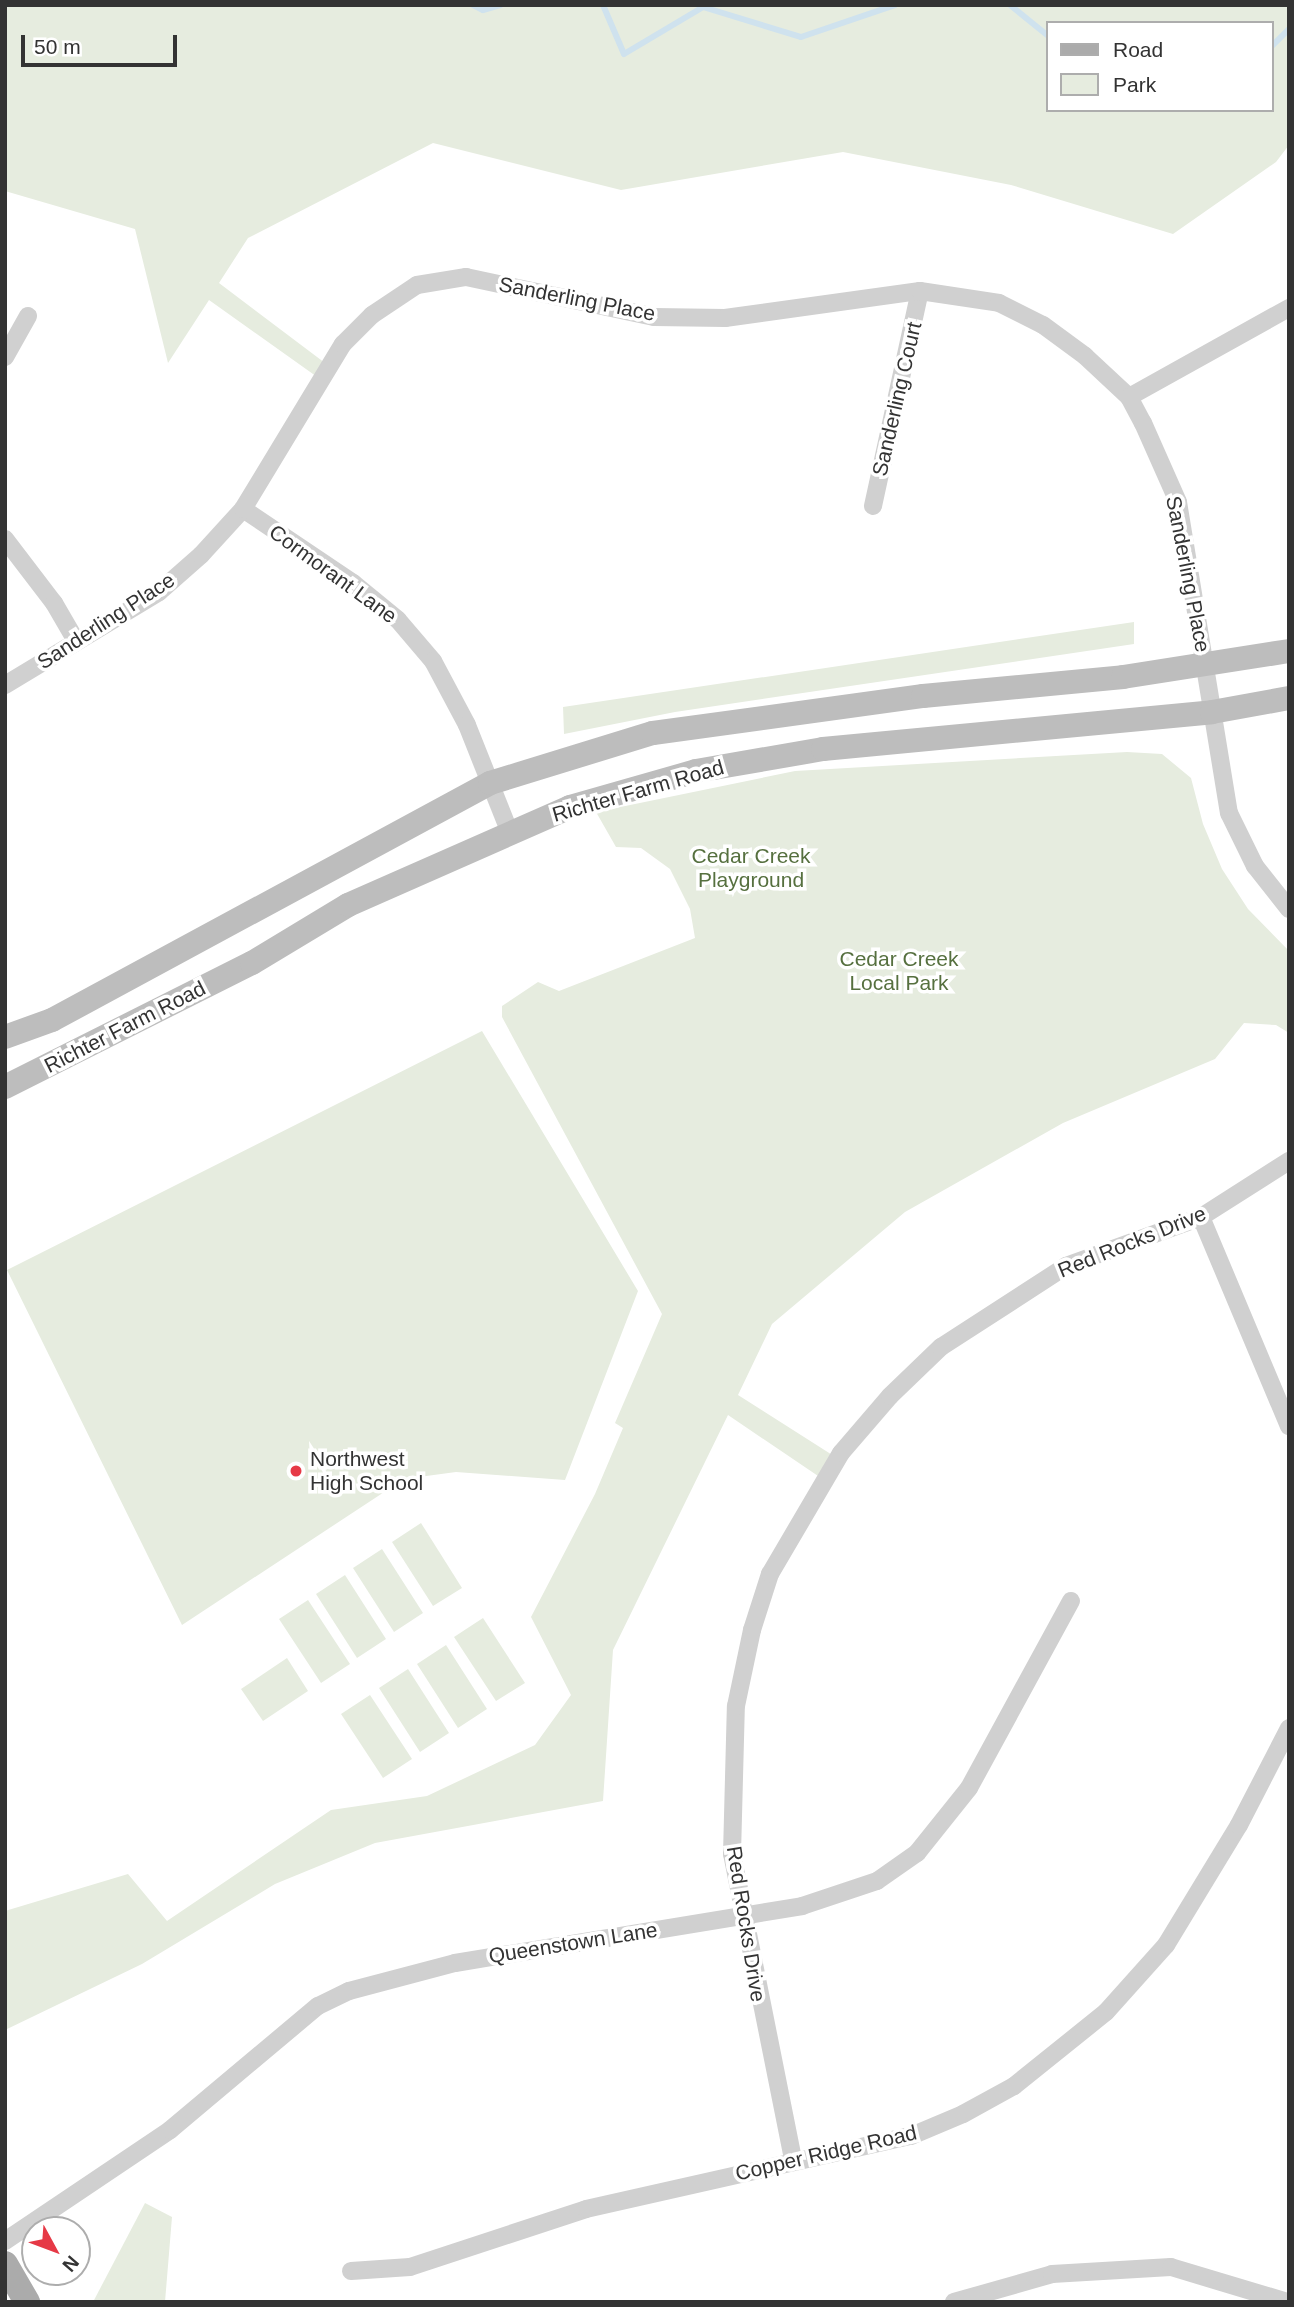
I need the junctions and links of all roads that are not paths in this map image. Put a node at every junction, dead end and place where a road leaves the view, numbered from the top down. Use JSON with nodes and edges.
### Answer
{"nodes":[{"id":1,"x":920,"y":291,"type":"junction"},
{"id":2,"x":1289,"y":308,"type":"edge"},
{"id":3,"x":28,"y":316,"type":"dead end"},
{"id":4,"x":5,"y":356,"type":"edge"},
{"id":5,"x":1129,"y":397,"type":"junction"},
{"id":6,"x":873,"y":506,"type":"dead end"},
{"id":7,"x":243,"y":509,"type":"junction"},
{"id":8,"x":5,"y":539,"type":"edge"},
{"id":9,"x":76,"y":641,"type":"junction"},
{"id":10,"x":1289,"y":651,"type":"edge"},
{"id":11,"x":1205,"y":666,"type":"junction"},
{"id":12,"x":5,"y":685,"type":"edge"},
{"id":13,"x":1289,"y":698,"type":"edge"},
{"id":14,"x":1212,"y":712,"type":"junction"},
{"id":15,"x":490,"y":783,"type":"junction"},
{"id":16,"x":510,"y":832,"type":"junction"},
{"id":17,"x":1289,"y":909,"type":"edge"},
{"id":18,"x":5,"y":1037,"type":"edge"},
{"id":19,"x":5,"y":1087,"type":"edge"},
{"id":20,"x":1289,"y":1161,"type":"edge"},
{"id":21,"x":1200,"y":1217,"type":"junction"},
{"id":22,"x":1289,"y":1426,"type":"edge"},
{"id":23,"x":1072,"y":1601,"type":"dead end"},
{"id":24,"x":1289,"y":1728,"type":"edge"},
{"id":25,"x":741,"y":1916,"type":"junction"},
{"id":26,"x":793,"y":2160,"type":"junction"},
{"id":27,"x":5,"y":2241,"type":"edge"},
{"id":28,"x":5,"y":2264,"type":"edge"},
{"id":29,"x":351,"y":2271,"type":"dead end"},
{"id":30,"x":27,"y":2302,"type":"edge"},
{"id":31,"x":954,"y":2302,"type":"edge"},
{"id":32,"x":1287,"y":2302,"type":"edge"}],
"edges":[{"from":1,"to":5,"type":"street","name":"Sanderling Place"},
{"from":1,"to":6,"type":"street","name":"Sanderling Court"},
{"from":1,"to":7,"type":"street","name":"Sanderling Place"},
{"from":2,"to":5,"type":"street"},
{"from":3,"to":4,"type":"street"},
{"from":5,"to":11,"type":"street","name":"Sanderling Place"},
{"from":7,"to":9,"type":"street","name":"Sanderling Place"},
{"from":7,"to":15,"type":"street","name":"Cormorant Lane"},
{"from":8,"to":9,"type":"street"},
{"from":9,"to":12,"type":"street","name":"Sanderling Place"},
{"from":10,"to":11,"type":"main road","name":"Richter Farm Road"},
{"from":11,"to":14,"type":"street","name":"Sanderling Place"},
{"from":11,"to":15,"type":"main road","name":"Richter Farm Road"},
{"from":13,"to":14,"type":"main road","name":"Richter Farm Road"},
{"from":14,"to":16,"type":"main road","name":"Richter Farm Road"},
{"from":14,"to":17,"type":"street","name":"Sanderling Place"},
{"from":15,"to":16,"type":"street","name":"Cormorant Lane"},
{"from":15,"to":18,"type":"main road","name":"Richter Farm Road"},
{"from":16,"to":19,"type":"main road","name":"Richter Farm Road"},
{"from":20,"to":21,"type":"street","name":"Red Rocks Drive"},
{"from":21,"to":22,"type":"street"},
{"from":21,"to":25,"type":"street","name":"Red Rocks Drive"},
{"from":23,"to":25,"type":"street","name":"Queenstown Lane"},
{"from":24,"to":26,"type":"street","name":"Copper Ridge Road"},
{"from":25,"to":26,"type":"street","name":"Red Rocks Drive"},
{"from":25,"to":27,"type":"street","name":"Queenstown Lane"},
{"from":26,"to":29,"type":"street","name":"Copper Ridge Road"},
{"from":28,"to":30,"type":"main road"},
{"from":31,"to":32,"type":"street"}]}
